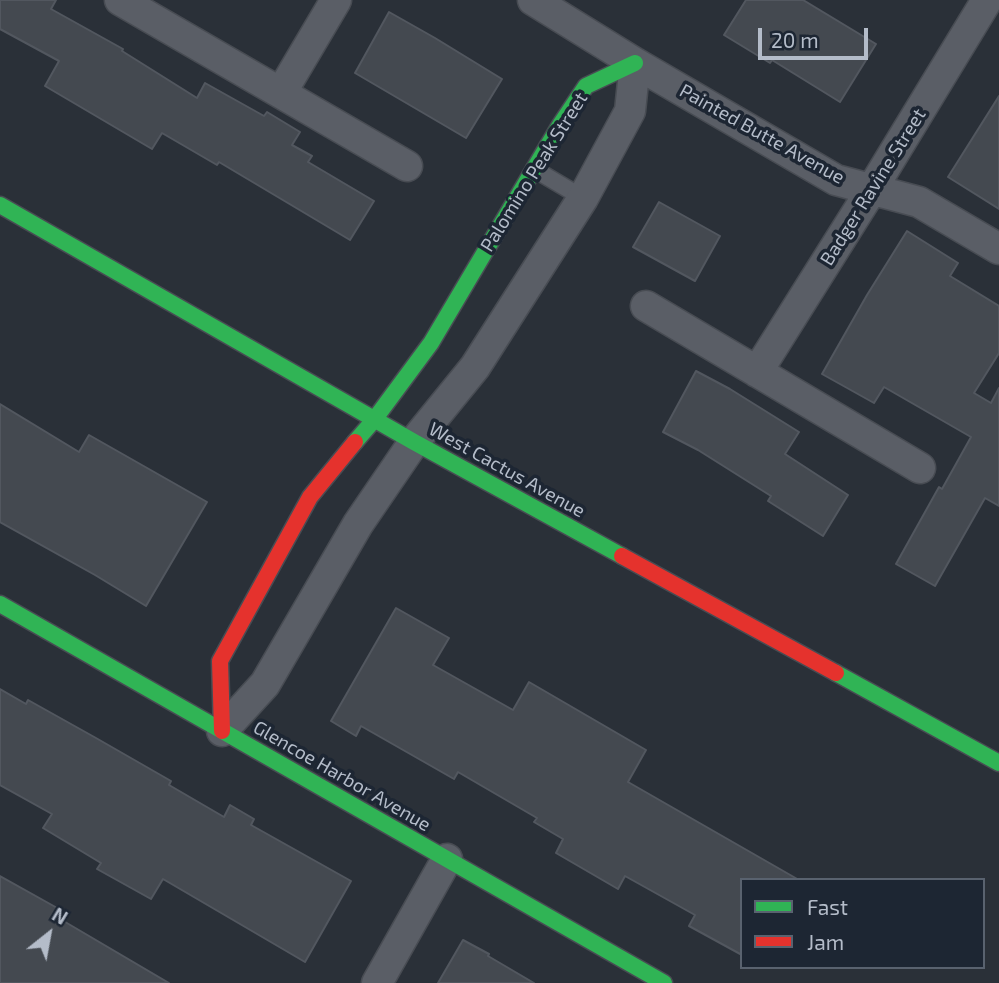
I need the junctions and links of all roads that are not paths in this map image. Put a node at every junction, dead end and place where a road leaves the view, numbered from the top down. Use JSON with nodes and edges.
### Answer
{"nodes":[{"id":1,"x":120,"y":0,"type":"edge"},
{"id":2,"x":336,"y":0,"type":"edge"},
{"id":3,"x":533,"y":0,"type":"edge"},
{"id":4,"x":987,"y":0,"type":"edge"},
{"id":5,"x":635,"y":63,"type":"junction"},
{"id":6,"x":281,"y":93,"type":"junction"},
{"id":7,"x":407,"y":166,"type":"dead end"},
{"id":8,"x":534,"y":169,"type":"junction"},
{"id":9,"x":872,"y":189,"type":"junction"},
{"id":10,"x":583,"y":198,"type":"junction"},
{"id":11,"x":0,"y":205,"type":"edge"},
{"id":12,"x":999,"y":249,"type":"edge"},
{"id":13,"x":646,"y":306,"type":"dead end"},
{"id":14,"x":757,"y":372,"type":"junction"},
{"id":15,"x":374,"y":420,"type":"junction"},
{"id":16,"x":414,"y":442,"type":"junction"},
{"id":17,"x":920,"y":468,"type":"dead end"},
{"id":18,"x":0,"y":604,"type":"edge"},
{"id":19,"x":222,"y":731,"type":"junction"},
{"id":20,"x":999,"y":764,"type":"edge"},
{"id":21,"x":447,"y":859,"type":"junction"},
{"id":22,"x":377,"y":983,"type":"edge"},
{"id":23,"x":664,"y":983,"type":"edge"}],
"edges":[{"from":1,"to":6,"type":"street"},
{"from":2,"to":6,"type":"street"},
{"from":3,"to":5,"type":"street","name":"Painted Butte Avenue"},
{"from":4,"to":9,"type":"street","name":"Badger Ravine Street"},
{"from":5,"to":8,"type":"street","name":"Palomino Peak Street"},
{"from":5,"to":9,"type":"street","name":"Painted Butte Avenue"},
{"from":5,"to":10,"type":"street"},
{"from":6,"to":7,"type":"street"},
{"from":8,"to":10,"type":"lane"},
{"from":8,"to":15,"type":"street","name":"Palomino Peak Street"},
{"from":9,"to":12,"type":"street","name":"Painted Butte Avenue"},
{"from":9,"to":14,"type":"street","name":"Badger Ravine Street"},
{"from":10,"to":16,"type":"street"},
{"from":11,"to":15,"type":"street","name":"West Cactus Avenue"},
{"from":13,"to":14,"type":"street"},
{"from":14,"to":17,"type":"street"},
{"from":15,"to":16,"type":"street","name":"West Cactus Avenue"},
{"from":15,"to":19,"type":"street","name":"Palomino Peak Street"},
{"from":16,"to":19,"type":"street"},
{"from":16,"to":20,"type":"street","name":"West Cactus Avenue"},
{"from":18,"to":19,"type":"street","name":"Glencoe Harbor Avenue"},
{"from":19,"to":21,"type":"street","name":"Glencoe Harbor Avenue"},
{"from":21,"to":22,"type":"street"},
{"from":21,"to":23,"type":"street","name":"Glencoe Harbor Avenue"}]}
